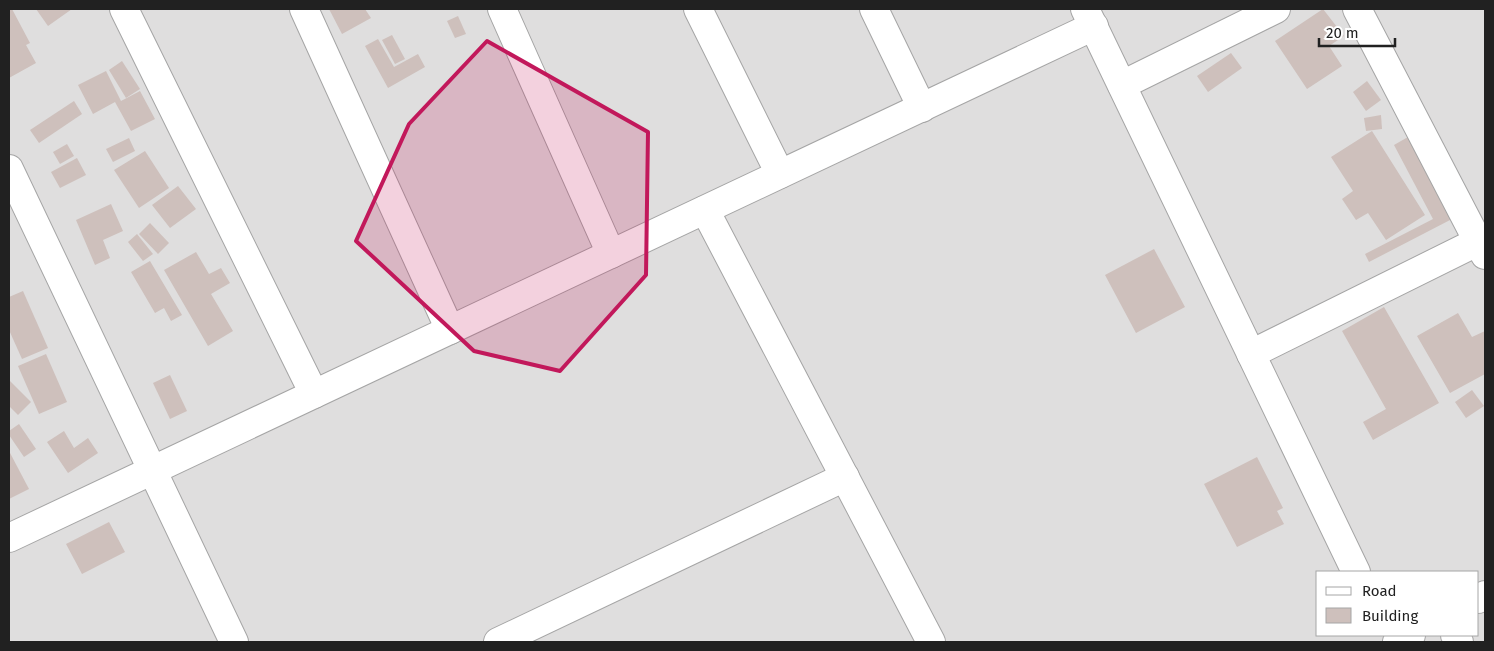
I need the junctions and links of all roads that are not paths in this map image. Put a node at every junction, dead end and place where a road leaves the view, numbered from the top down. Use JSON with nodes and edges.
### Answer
{"nodes":[{"id":1,"x":124,"y":9,"type":"edge"},
{"id":2,"x":304,"y":9,"type":"edge"},
{"id":3,"x":502,"y":9,"type":"edge"},
{"id":4,"x":698,"y":9,"type":"edge"},
{"id":5,"x":874,"y":9,"type":"edge"},
{"id":6,"x":1276,"y":9,"type":"edge"},
{"id":7,"x":1358,"y":9,"type":"edge"},
{"id":8,"x":1090,"y":18,"type":"edge"},
{"id":9,"x":1122,"y":85,"type":"junction"},
{"id":10,"x":922,"y":108,"type":"junction"},
{"id":11,"x":9,"y":169,"type":"edge"},
{"id":12,"x":780,"y":174,"type":"junction"},
{"id":13,"x":705,"y":210,"type":"junction"},
{"id":14,"x":1483,"y":245,"type":"edge"},
{"id":15,"x":611,"y":254,"type":"junction"},
{"id":16,"x":450,"y":330,"type":"junction"},
{"id":17,"x":1251,"y":354,"type":"junction"},
{"id":18,"x":314,"y":394,"type":"junction"},
{"id":19,"x":152,"y":470,"type":"junction"},
{"id":20,"x":845,"y":478,"type":"junction"},
{"id":21,"x":9,"y":538,"type":"edge"},
{"id":22,"x":1356,"y":571,"type":"edge"},
{"id":23,"x":1409,"y":636,"type":"edge"},
{"id":24,"x":234,"y":642,"type":"edge"},
{"id":25,"x":498,"y":642,"type":"edge"},
{"id":26,"x":931,"y":642,"type":"edge"},
{"id":27,"x":1397,"y":642,"type":"edge"}],
"edges":[{"from":1,"to":18,"type":"street"},
{"from":2,"to":16,"type":"street"},
{"from":3,"to":15,"type":"street"},
{"from":4,"to":12,"type":"street"},
{"from":5,"to":10,"type":"street"},
{"from":6,"to":9,"type":"street"},
{"from":7,"to":14,"type":"street"},
{"from":8,"to":9,"type":"street"},
{"from":8,"to":10,"type":"street"},
{"from":9,"to":17,"type":"street"},
{"from":10,"to":12,"type":"street"},
{"from":11,"to":19,"type":"street"},
{"from":12,"to":13,"type":"street"},
{"from":13,"to":15,"type":"street"},
{"from":13,"to":20,"type":"street"},
{"from":14,"to":17,"type":"street"},
{"from":15,"to":16,"type":"street"},
{"from":16,"to":18,"type":"street"},
{"from":17,"to":22,"type":"street"},
{"from":18,"to":19,"type":"street"},
{"from":19,"to":21,"type":"street"},
{"from":19,"to":24,"type":"street"},
{"from":20,"to":25,"type":"street"},
{"from":20,"to":26,"type":"street"},
{"from":23,"to":27,"type":"street"}]}
